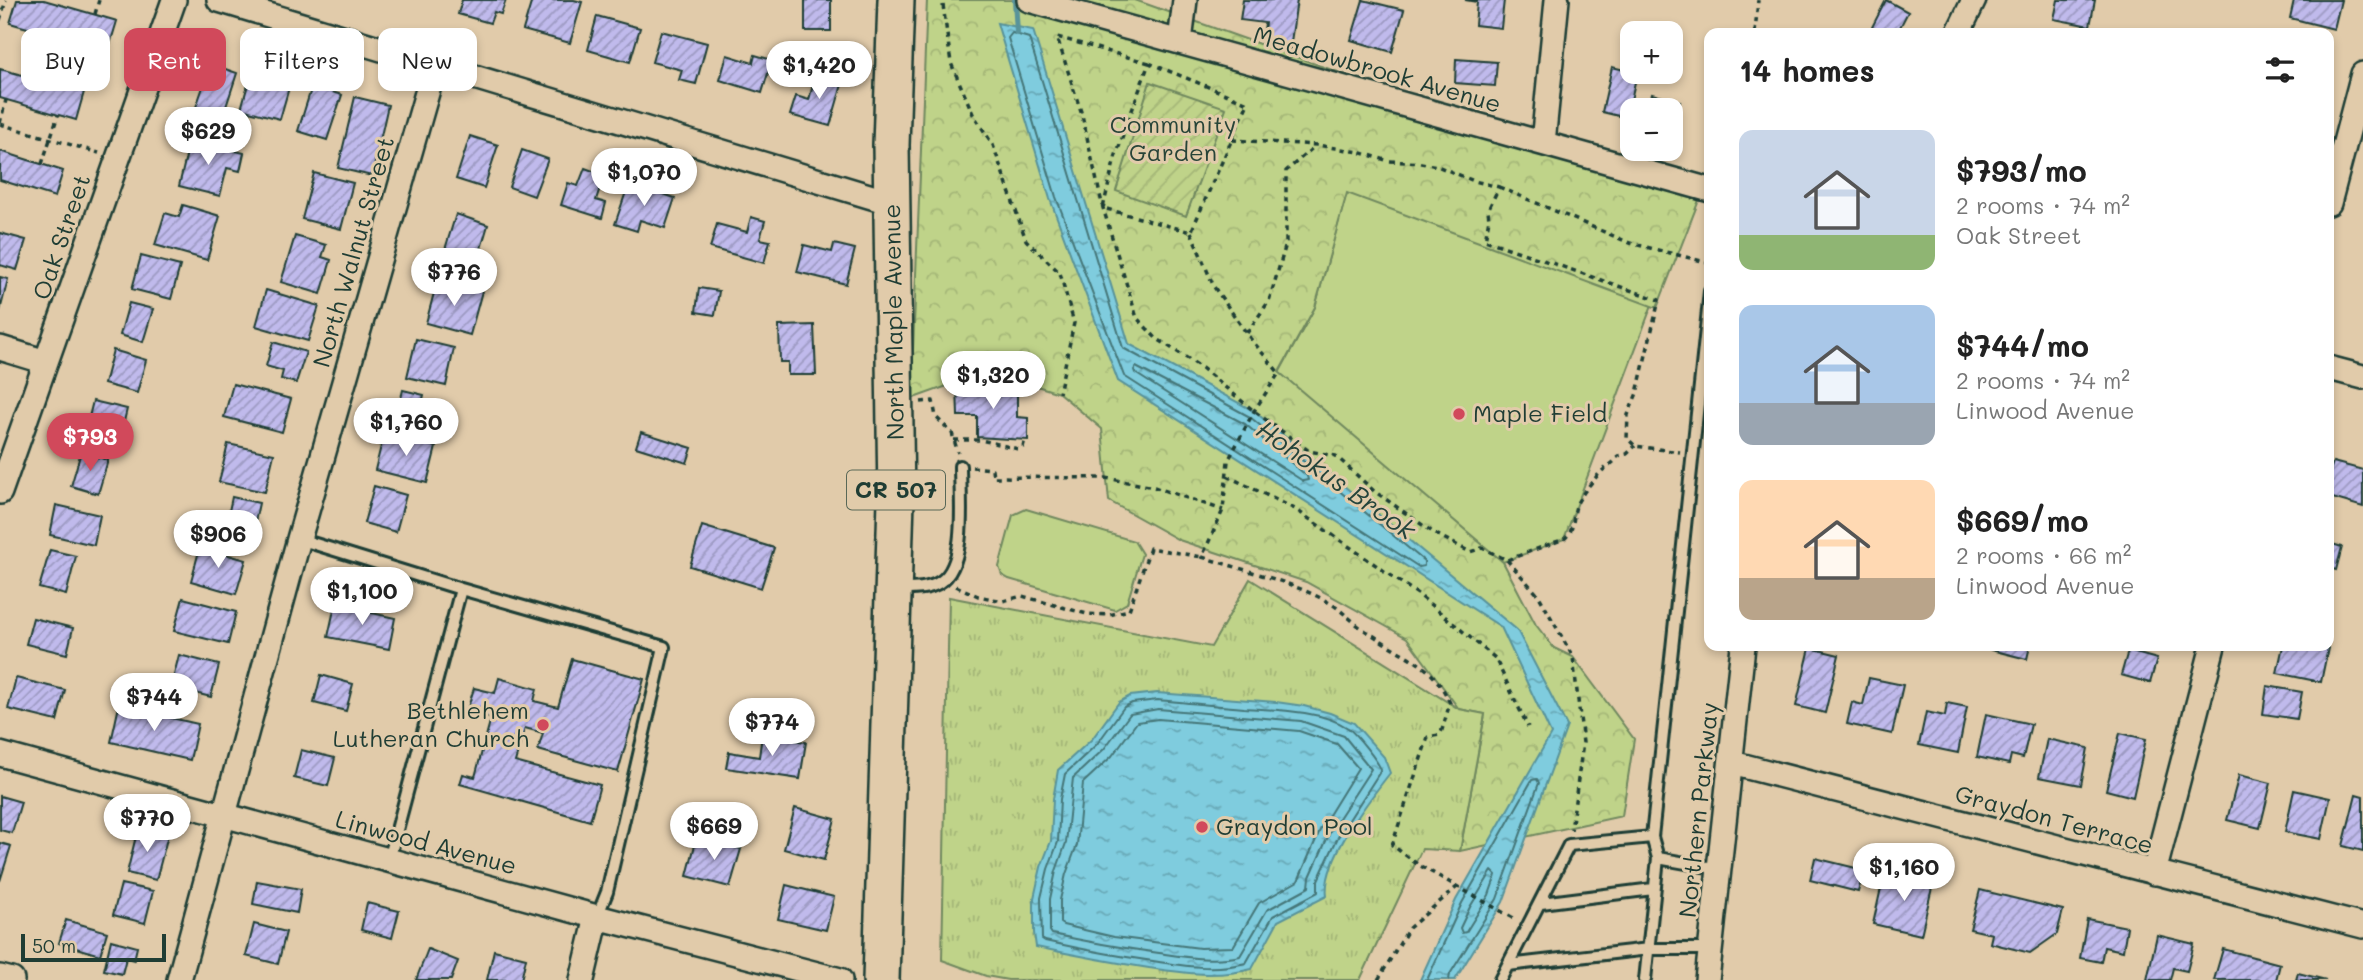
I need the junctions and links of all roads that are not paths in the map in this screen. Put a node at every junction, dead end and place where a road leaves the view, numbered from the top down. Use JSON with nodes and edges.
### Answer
{"nodes":[{"id":1,"x":174,"y":0,"type":"edge"},
{"id":2,"x":219,"y":0,"type":"edge"},
{"id":3,"x":896,"y":0,"type":"edge"},
{"id":4,"x":1185,"y":0,"type":"edge"},
{"id":5,"x":1557,"y":0,"type":"edge"},
{"id":6,"x":1974,"y":0,"type":"edge"},
{"id":7,"x":1034,"y":1,"type":"edge"},
{"id":8,"x":1960,"y":28,"type":"edge"},
{"id":9,"x":1180,"y":42,"type":"junction"},
{"id":10,"x":378,"y":48,"type":"edge"},
{"id":11,"x":2363,"y":74,"type":"edge"},
{"id":12,"x":477,"y":78,"type":"edge"},
{"id":13,"x":428,"y":91,"type":"edge"},
{"id":14,"x":1543,"y":143,"type":"junction"},
{"id":15,"x":2334,"y":183,"type":"edge"},
{"id":16,"x":1704,"y":188,"type":"edge"},
{"id":17,"x":892,"y":203,"type":"junction"},
{"id":18,"x":0,"y":348,"type":"edge"},
{"id":19,"x":1704,"y":349,"type":"edge"},
{"id":20,"x":46,"y":362,"type":"junction"},
{"id":21,"x":2334,"y":369,"type":"edge"},
{"id":22,"x":2363,"y":377,"type":"edge"},
{"id":23,"x":960,"y":466,"type":"road end"},
{"id":24,"x":0,"y":492,"type":"edge"},
{"id":25,"x":299,"y":539,"type":"junction"},
{"id":26,"x":461,"y":589,"type":"junction"},
{"id":27,"x":894,"y":589,"type":"junction"},
{"id":28,"x":1743,"y":651,"type":"edge"},
{"id":29,"x":2212,"y":651,"type":"edge"},
{"id":30,"x":0,"y":754,"type":"edge"},
{"id":31,"x":1732,"y":763,"type":"junction"},
{"id":32,"x":223,"y":815,"type":"junction"},
{"id":33,"x":1653,"y":837,"type":"junction"},
{"id":34,"x":1658,"y":858,"type":"junction"},
{"id":35,"x":389,"y":860,"type":"junction"},
{"id":36,"x":1719,"y":869,"type":"junction"},
{"id":37,"x":2154,"y":873,"type":"junction"},
{"id":38,"x":1653,"y":889,"type":"junction"},
{"id":39,"x":1541,"y":903,"type":"junction"},
{"id":40,"x":597,"y":917,"type":"junction"},
{"id":41,"x":2363,"y":926,"type":"edge"},
{"id":42,"x":1649,"y":949,"type":"junction"},
{"id":43,"x":1711,"y":949,"type":"junction"},
{"id":44,"x":1508,"y":964,"type":"junction"},
{"id":45,"x":0,"y":977,"type":"edge"},
{"id":46,"x":12,"y":980,"type":"edge"},
{"id":47,"x":179,"y":980,"type":"edge"},
{"id":48,"x":582,"y":980,"type":"edge"},
{"id":49,"x":840,"y":980,"type":"edge"},
{"id":50,"x":881,"y":980,"type":"edge"},
{"id":51,"x":1500,"y":980,"type":"edge"},
{"id":52,"x":1645,"y":980,"type":"edge"},
{"id":53,"x":1707,"y":980,"type":"edge"}],
"edges":[{"from":1,"to":20,"type":"street","name":"Oak Street"},
{"from":2,"to":10,"type":"street"},
{"from":3,"to":17,"type":"main road","name":"North Maple Avenue","number":"CR 507"},
{"from":4,"to":9,"type":"street"},
{"from":5,"to":14,"type":"street"},
{"from":6,"to":8,"type":"street"},
{"from":7,"to":9,"type":"street","name":"Meadowbrook Avenue"},
{"from":9,"to":14,"type":"street","name":"Meadowbrook Avenue"},
{"from":11,"to":15,"type":"street"},
{"from":12,"to":17,"type":"street"},
{"from":13,"to":25,"type":"street","name":"North Walnut Street"},
{"from":14,"to":16,"type":"street","name":"Meadowbrook Avenue"},
{"from":17,"to":27,"type":"main road","name":"North Maple Avenue","number":"CR 507"},
{"from":18,"to":20,"type":"street"},
{"from":19,"to":33,"type":"lane"},
{"from":20,"to":24,"type":"street","name":"Oak Street"},
{"from":21,"to":22,"type":"street"},
{"from":23,"to":27,"type":"lane"},
{"from":25,"to":26,"type":"lane"},
{"from":25,"to":32,"type":"street","name":"North Walnut Street"},
{"from":26,"to":35,"type":"lane"},
{"from":26,"to":40,"type":"lane"},
{"from":27,"to":50,"type":"main road","name":"North Maple Avenue","number":"CR 507"},
{"from":28,"to":31,"type":"street","name":"Northern Parkway"},
{"from":29,"to":37,"type":"street"},
{"from":30,"to":32,"type":"street","name":"Linwood Avenue"},
{"from":31,"to":36,"type":"street","name":"Northern Parkway"},
{"from":31,"to":37,"type":"street","name":"Graydon Terrace"},
{"from":32,"to":35,"type":"street","name":"Linwood Avenue"},
{"from":32,"to":47,"type":"street","name":"North Walnut Street"},
{"from":33,"to":34,"type":"lane"},
{"from":33,"to":39,"type":"lane"},
{"from":34,"to":36,"type":"lane"},
{"from":34,"to":38,"type":"lane"},
{"from":35,"to":40,"type":"street","name":"Linwood Avenue"},
{"from":36,"to":43,"type":"street","name":"Northern Parkway"},
{"from":37,"to":41,"type":"street","name":"Graydon Terrace"},
{"from":38,"to":39,"type":"lane"},
{"from":38,"to":42,"type":"lane"},
{"from":39,"to":44,"type":"lane"},
{"from":40,"to":48,"type":"street"},
{"from":40,"to":49,"type":"street","name":"Linwood Avenue"},
{"from":42,"to":43,"type":"lane"},
{"from":42,"to":44,"type":"lane"},
{"from":42,"to":52,"type":"lane"},
{"from":43,"to":53,"type":"street","name":"Northern Parkway"},
{"from":44,"to":51,"type":"lane"},
{"from":45,"to":46,"type":"street"}]}
